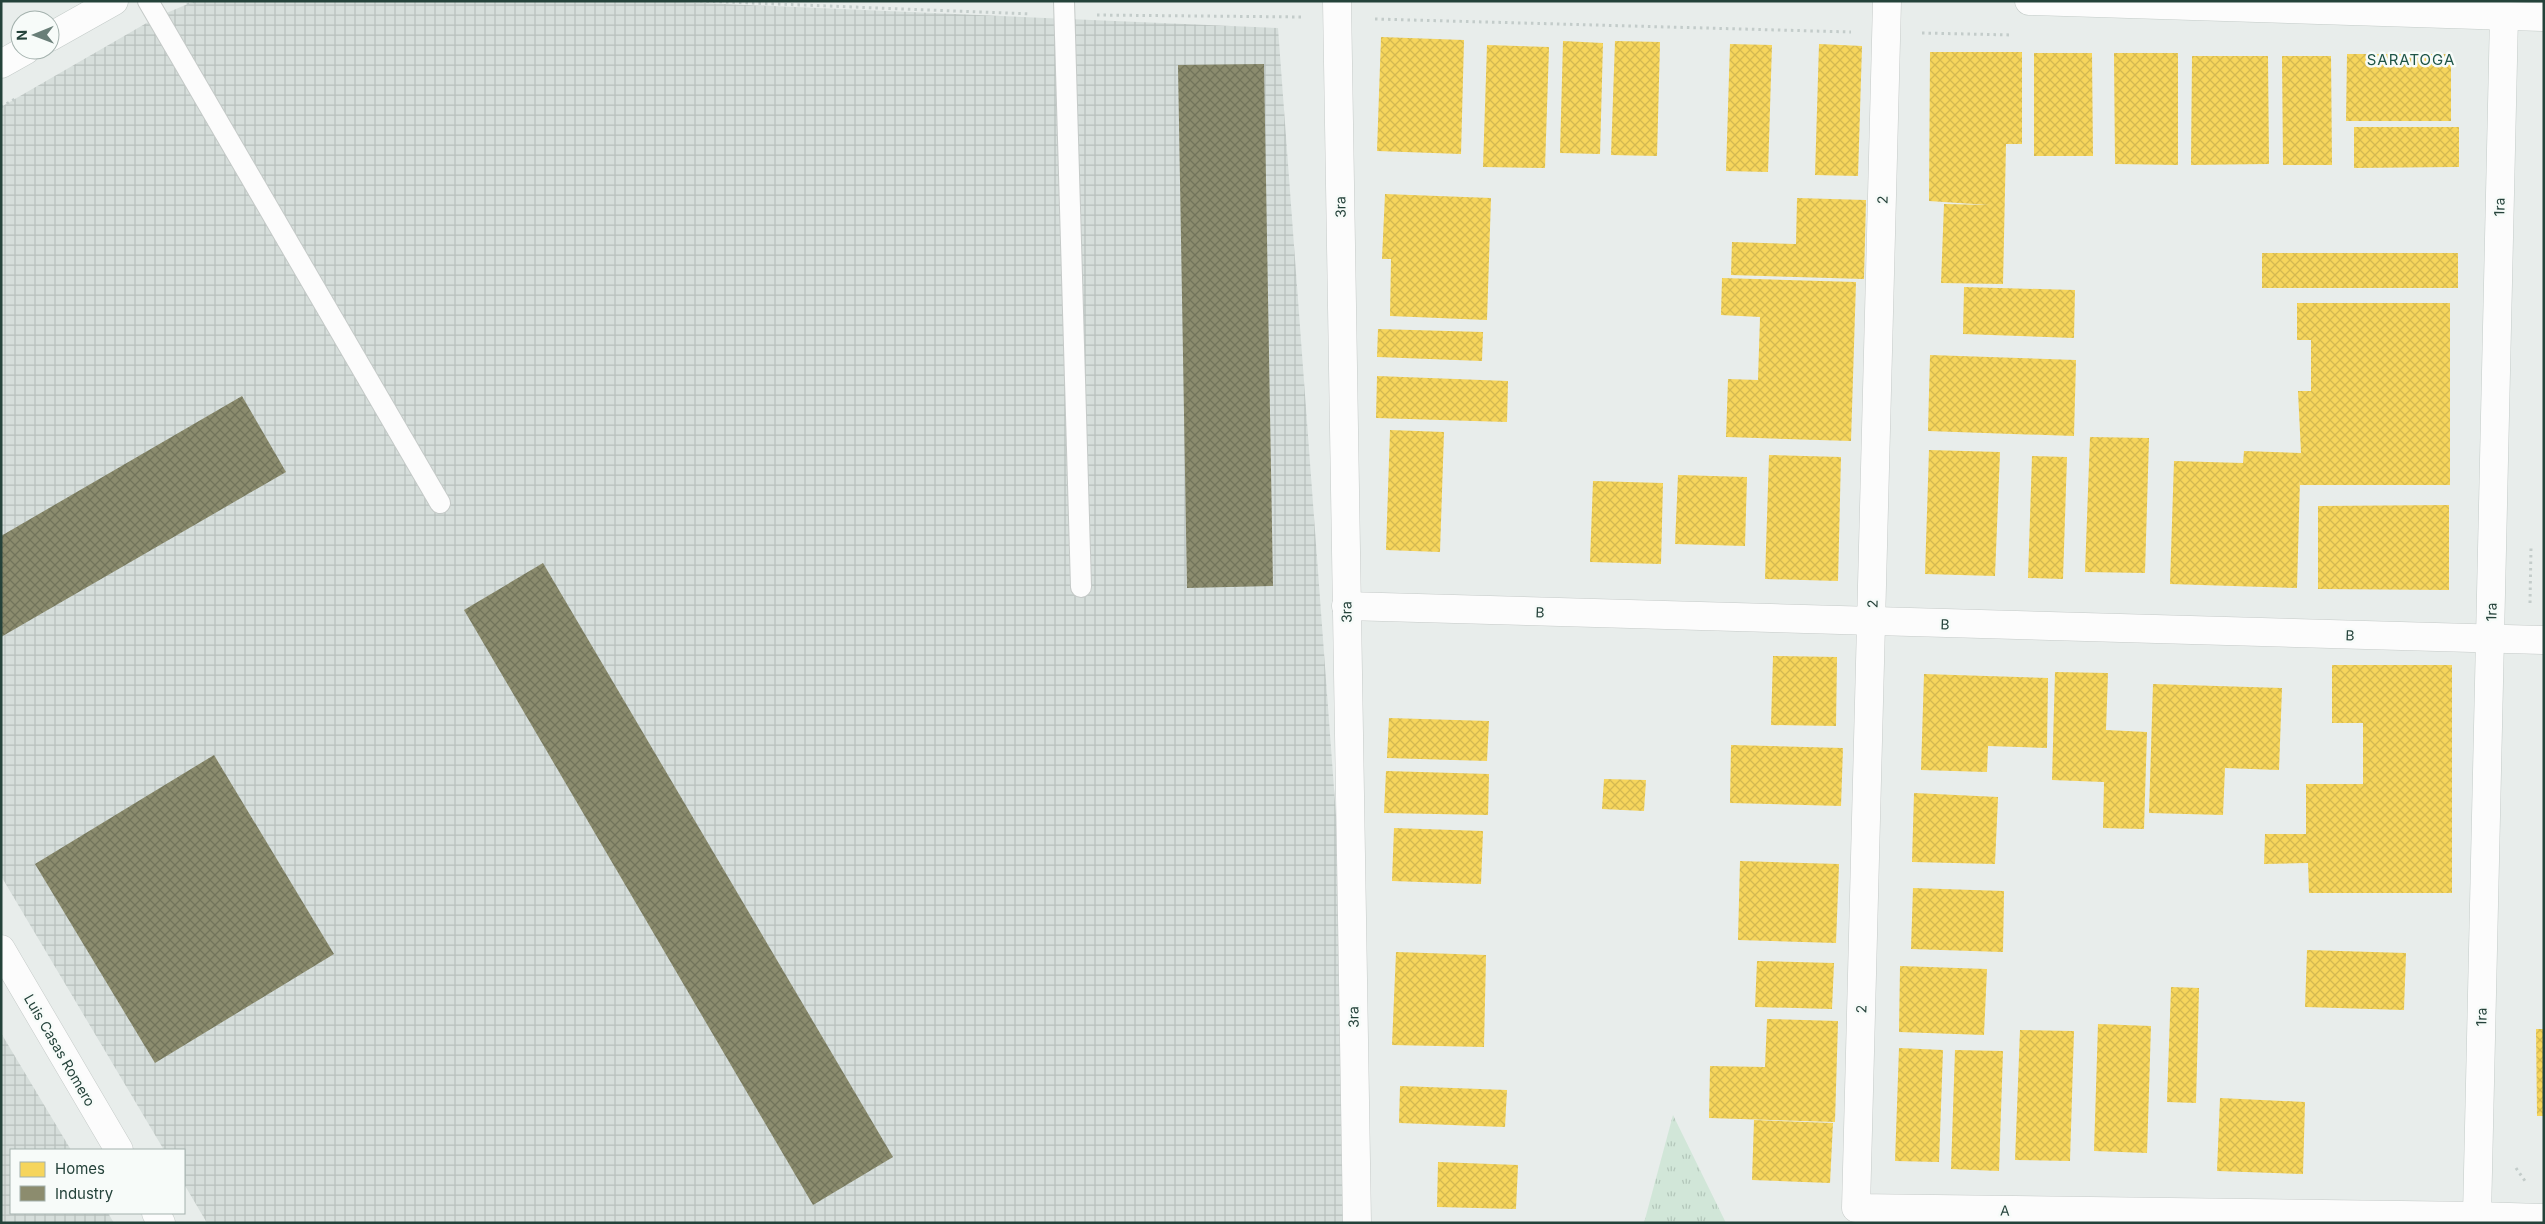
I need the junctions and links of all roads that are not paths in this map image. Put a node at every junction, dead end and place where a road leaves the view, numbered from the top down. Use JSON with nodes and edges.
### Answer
{"nodes":[{"id":1,"x":114,"y":1,"type":"edge"},
{"id":2,"x":148,"y":1,"type":"edge"},
{"id":3,"x":1887,"y":1,"type":"edge"},
{"id":4,"x":2029,"y":1,"type":"edge"},
{"id":5,"x":1065,"y":8,"type":"edge"},
{"id":6,"x":2504,"y":8,"type":"edge"},
{"id":7,"x":1338,"y":9,"type":"edge"},
{"id":8,"x":2544,"y":16,"type":"edge"},
{"id":9,"x":60,"y":31,"type":"edge"},
{"id":10,"x":440,"y":503,"type":"dead end"},
{"id":11,"x":1081,"y":587,"type":"dead end"},
{"id":12,"x":1346,"y":606,"type":"junction"},
{"id":13,"x":1872,"y":622,"type":"junction"},
{"id":14,"x":2490,"y":639,"type":"junction"},
{"id":15,"x":2544,"y":640,"type":"edge"},
{"id":16,"x":1,"y":949,"type":"edge"},
{"id":17,"x":118,"y":1149,"type":"edge"},
{"id":18,"x":1856,"y":1208,"type":"joint"},
{"id":19,"x":2544,"y":1218,"type":"edge"},
{"id":20,"x":2477,"y":1219,"type":"edge"},
{"id":21,"x":1357,"y":1223,"type":"edge"}],
"edges":[{"from":1,"to":9,"type":"street"},
{"from":2,"to":10,"type":"lane"},
{"from":3,"to":13,"type":"street","name":"2"},
{"from":4,"to":6,"type":"street"},
{"from":5,"to":11,"type":"lane"},
{"from":6,"to":8,"type":"street"},
{"from":6,"to":14,"type":"street","name":"1ra"},
{"from":7,"to":12,"type":"street","name":"3ra"},
{"from":12,"to":13,"type":"street","name":"B"},
{"from":12,"to":21,"type":"street","name":"3ra"},
{"from":13,"to":14,"type":"street","name":"B"},
{"from":13,"to":18,"type":"street","name":"2"},
{"from":14,"to":15,"type":"street","name":"B"},
{"from":14,"to":20,"type":"street","name":"1ra"},
{"from":16,"to":17,"type":"street","name":"Luis Casas Romero"},
{"from":18,"to":20,"type":"street","name":"A"},
{"from":19,"to":20,"type":"street","name":"A"}]}
